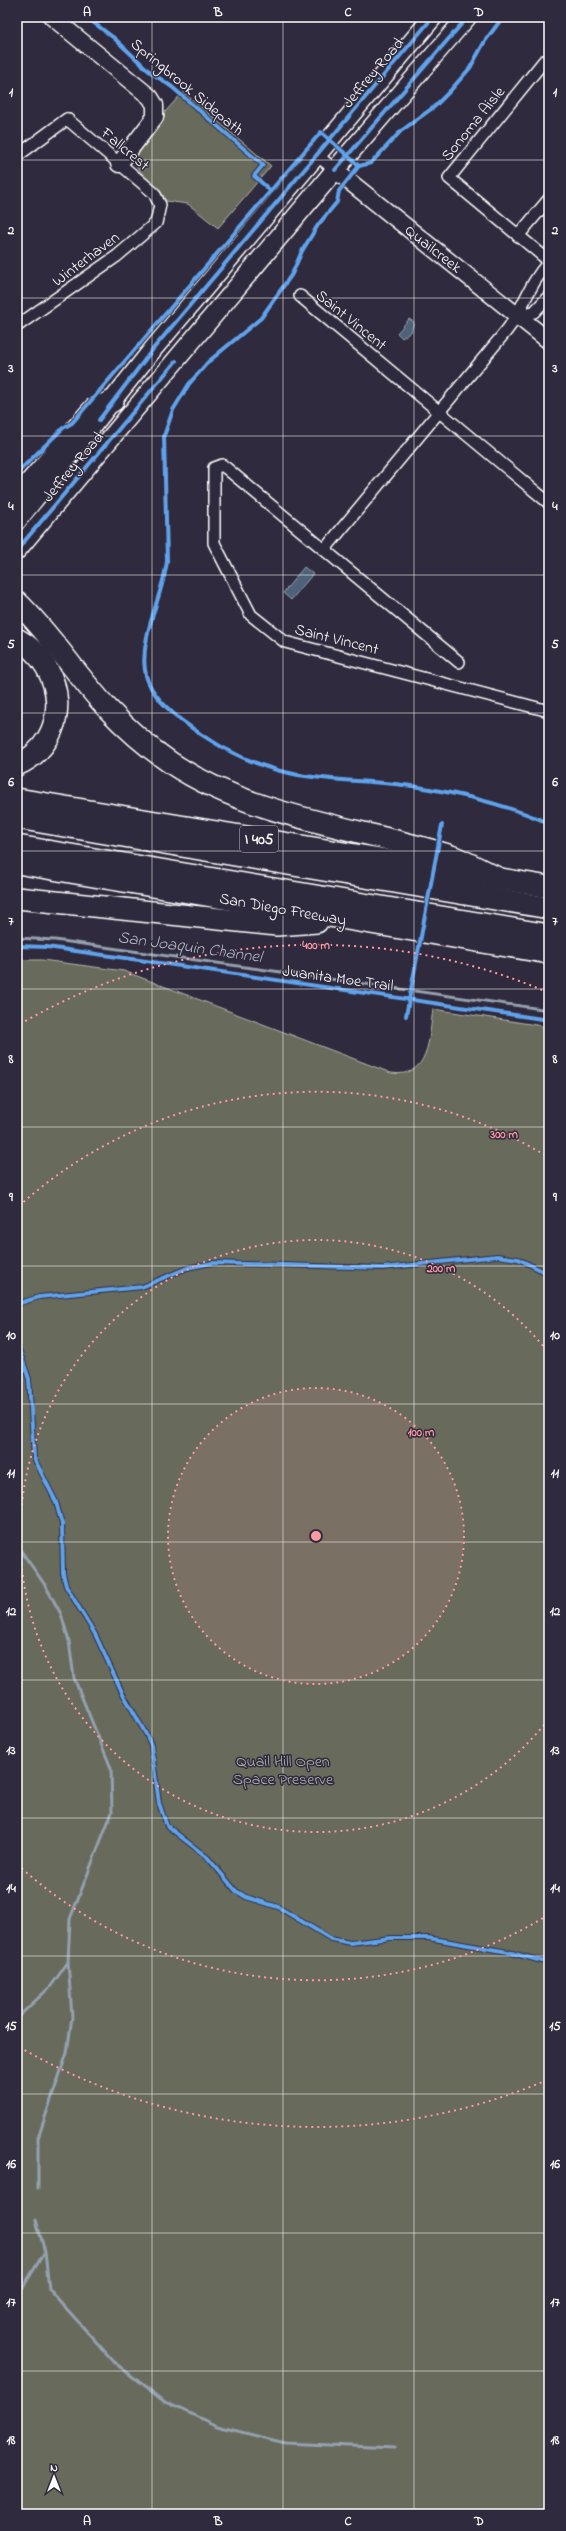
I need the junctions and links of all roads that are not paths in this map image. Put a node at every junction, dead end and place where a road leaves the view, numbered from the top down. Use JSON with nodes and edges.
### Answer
{"nodes":[{"id":1,"x":52,"y":17,"type":"edge"},
{"id":2,"x":433,"y":17,"type":"edge"},
{"id":3,"x":467,"y":17,"type":"edge"},
{"id":4,"x":549,"y":64,"type":"edge"},
{"id":5,"x":17,"y":156,"type":"edge"},
{"id":6,"x":318,"y":156,"type":"junction"},
{"id":7,"x":119,"y":164,"type":"junction"},
{"id":8,"x":335,"y":170,"type":"junction"},
{"id":9,"x":549,"y":199,"type":"edge"},
{"id":10,"x":160,"y":206,"type":"joint"},
{"id":11,"x":518,"y":236,"type":"junction"},
{"id":12,"x":549,"y":262,"type":"edge"},
{"id":13,"x":549,"y":290,"type":"edge"},
{"id":14,"x":300,"y":296,"type":"dead end"},
{"id":15,"x":549,"y":296,"type":"edge"},
{"id":16,"x":541,"y":306,"type":"junction"},
{"id":17,"x":518,"y":316,"type":"junction"},
{"id":18,"x":17,"y":326,"type":"edge"},
{"id":19,"x":549,"y":341,"type":"edge"},
{"id":20,"x":113,"y":401,"type":"junction"},
{"id":21,"x":440,"y":412,"type":"junction"},
{"id":22,"x":17,"y":498,"type":"edge"},
{"id":23,"x":549,"y":503,"type":"edge"},
{"id":24,"x":17,"y":521,"type":"edge"},
{"id":25,"x":17,"y":550,"type":"edge"},
{"id":26,"x":325,"y":550,"type":"junction"},
{"id":27,"x":17,"y":602,"type":"edge"},
{"id":28,"x":17,"y":639,"type":"edge"},
{"id":29,"x":459,"y":662,"type":"dead end"},
{"id":30,"x":549,"y":711,"type":"edge"},
{"id":31,"x":17,"y":764,"type":"edge"},
{"id":32,"x":17,"y":799,"type":"edge"},
{"id":33,"x":17,"y":818,"type":"edge"},
{"id":34,"x":17,"y":846,"type":"edge"},
{"id":35,"x":17,"y":863,"type":"edge"},
{"id":36,"x":500,"y":879,"type":"junction"},
{"id":37,"x":549,"y":888,"type":"edge"},
{"id":38,"x":17,"y":898,"type":"edge"},
{"id":39,"x":549,"y":908,"type":"edge"},
{"id":40,"x":351,"y":920,"type":"junction"},
{"id":41,"x":549,"y":935,"type":"edge"},
{"id":42,"x":549,"y":953,"type":"edge"}],
"edges":[{"from":1,"to":7,"type":"street"},
{"from":2,"to":6,"type":"main road","name":"Jeffrey Road"},
{"from":3,"to":8,"type":"main road","name":"Jeffrey Road"},
{"from":4,"to":11,"type":"street","name":"Sonoma Aisle"},
{"from":5,"to":7,"type":"street","name":"Fallcrest"},
{"from":6,"to":8,"type":"street","name":"Quailcreek"},
{"from":6,"to":20,"type":"main road","name":"Jeffrey Road"},
{"from":7,"to":10,"type":"street","name":"Fallcrest"},
{"from":8,"to":17,"type":"street","name":"Quailcreek"},
{"from":8,"to":25,"type":"main road","name":"Jeffrey Road"},
{"from":9,"to":11,"type":"street"},
{"from":10,"to":18,"type":"street","name":"Winterhaven"},
{"from":11,"to":12,"type":"street","name":"Sonoma Aisle"},
{"from":12,"to":17,"type":"street","name":"Sonoma Aisle"},
{"from":13,"to":16,"type":"street"},
{"from":14,"to":21,"type":"street","name":"Saint Vincent"},
{"from":15,"to":16,"type":"street"},
{"from":16,"to":17,"type":"street"},
{"from":17,"to":19,"type":"street","name":"Quailcreek"},
{"from":17,"to":21,"type":"street"},
{"from":20,"to":22,"type":"highway"},
{"from":20,"to":24,"type":"main road","name":"Jeffrey Road"},
{"from":21,"to":23,"type":"street","name":"Saint Vincent"},
{"from":21,"to":26,"type":"street"},
{"from":26,"to":29,"type":"street","name":"Saint Vincent"},
{"from":26,"to":30,"type":"street","name":"Saint Vincent"},
{"from":27,"to":36,"type":"highway"},
{"from":28,"to":31,"type":"highway"},
{"from":32,"to":36,"type":"highway","number":"I 405"},
{"from":33,"to":39,"type":"highway"},
{"from":34,"to":41,"type":"highway","name":"San Diego Freeway"},
{"from":35,"to":40,"type":"highway","name":"San Diego Freeway"},
{"from":36,"to":37,"type":"highway","number":"I 405"},
{"from":38,"to":40,"type":"highway"},
{"from":40,"to":42,"type":"highway","name":"San Diego Freeway"}]}
